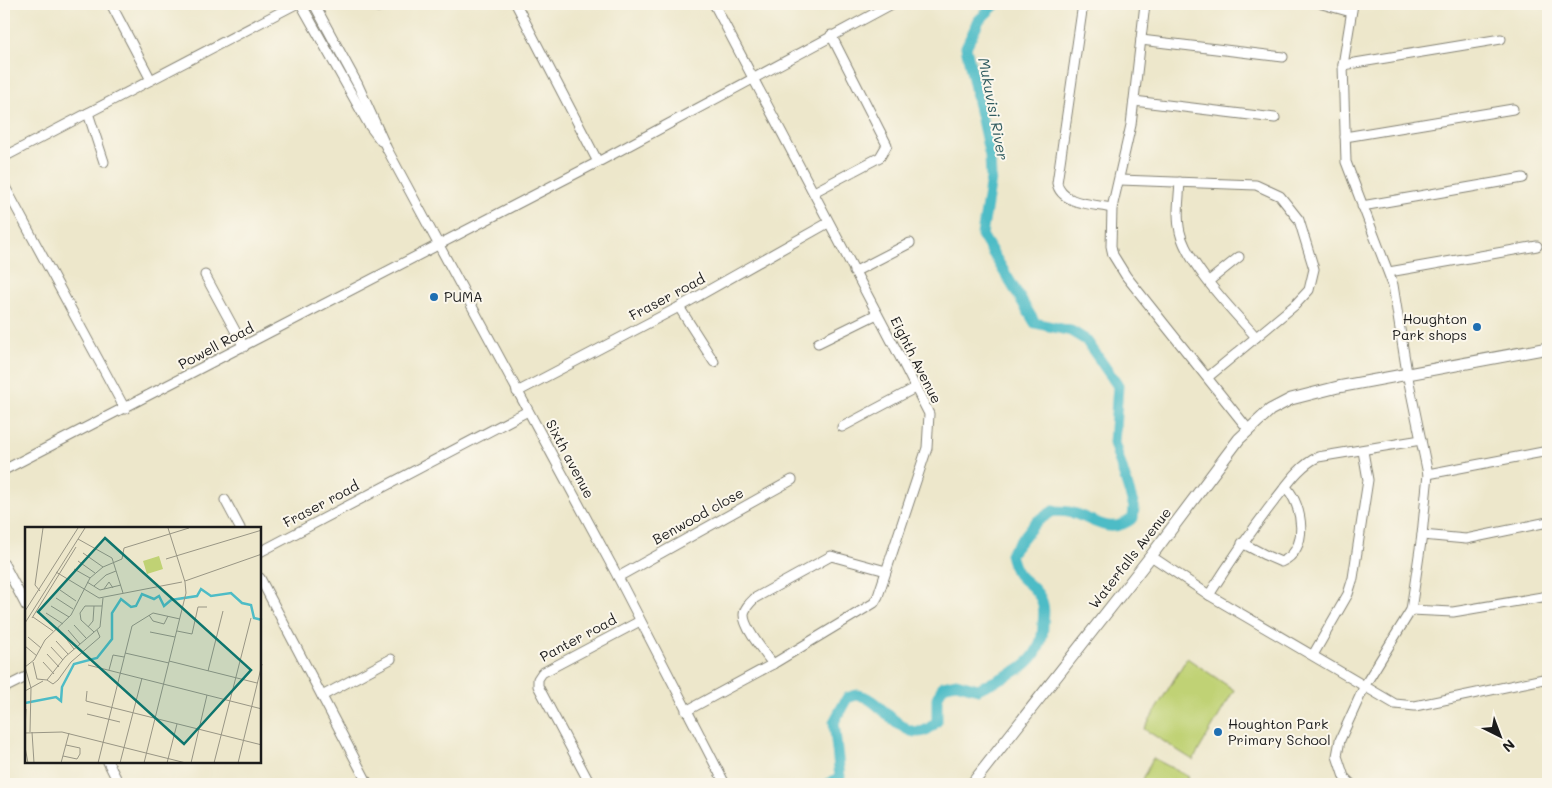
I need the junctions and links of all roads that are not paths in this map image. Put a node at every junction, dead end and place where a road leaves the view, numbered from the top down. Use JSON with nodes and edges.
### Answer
{"nodes":[{"id":1,"x":112,"y":4,"type":"edge"},
{"id":2,"x":296,"y":4,"type":"edge"},
{"id":3,"x":301,"y":4,"type":"edge"},
{"id":4,"x":314,"y":4,"type":"edge"},
{"id":5,"x":516,"y":4,"type":"edge"},
{"id":6,"x":714,"y":4,"type":"edge"},
{"id":7,"x":892,"y":4,"type":"edge"},
{"id":8,"x":1083,"y":4,"type":"edge"},
{"id":9,"x":1146,"y":4,"type":"edge"},
{"id":10,"x":1322,"y":4,"type":"edge"},
{"id":11,"x":1352,"y":8,"type":"edge"},
{"id":12,"x":832,"y":35,"type":"junction"},
{"id":13,"x":1500,"y":39,"type":"dead end"},
{"id":14,"x":1141,"y":40,"type":"junction"},
{"id":15,"x":1283,"y":57,"type":"dead end"},
{"id":16,"x":1343,"y":65,"type":"junction"},
{"id":17,"x":754,"y":78,"type":"junction"},
{"id":18,"x":151,"y":80,"type":"junction"},
{"id":19,"x":1134,"y":102,"type":"junction"},
{"id":20,"x":1513,"y":109,"type":"dead end"},
{"id":21,"x":88,"y":113,"type":"junction"},
{"id":22,"x":1275,"y":118,"type":"dead end"},
{"id":23,"x":1345,"y":137,"type":"junction"},
{"id":24,"x":387,"y":149,"type":"junction"},
{"id":25,"x":4,"y":157,"type":"edge"},
{"id":26,"x":104,"y":162,"type":"dead end"},
{"id":27,"x":598,"y":162,"type":"junction"},
{"id":28,"x":1523,"y":178,"type":"dead end"},
{"id":29,"x":1120,"y":180,"type":"junction"},
{"id":30,"x":1180,"y":182,"type":"junction"},
{"id":31,"x":4,"y":185,"type":"edge"},
{"id":32,"x":814,"y":192,"type":"junction"},
{"id":33,"x":1362,"y":206,"type":"junction"},
{"id":34,"x":1112,"y":208,"type":"junction"},
{"id":35,"x":828,"y":223,"type":"junction"},
{"id":36,"x":910,"y":243,"type":"dead end"},
{"id":37,"x":439,"y":244,"type":"junction"},
{"id":38,"x":1537,"y":246,"type":"dead end"},
{"id":39,"x":1239,"y":257,"type":"dead end"},
{"id":40,"x":854,"y":272,"type":"junction"},
{"id":41,"x":1390,"y":272,"type":"junction"},
{"id":42,"x":205,"y":275,"type":"dead end"},
{"id":43,"x":1209,"y":281,"type":"junction"},
{"id":44,"x":679,"y":307,"type":"junction"},
{"id":45,"x":877,"y":314,"type":"junction"},
{"id":46,"x":1256,"y":337,"type":"junction"},
{"id":47,"x":818,"y":343,"type":"dead end"},
{"id":48,"x":244,"y":347,"type":"junction"},
{"id":49,"x":1548,"y":348,"type":"edge"},
{"id":50,"x":714,"y":362,"type":"dead end"},
{"id":51,"x":1407,"y":373,"type":"junction"},
{"id":52,"x":1208,"y":377,"type":"junction"},
{"id":53,"x":915,"y":388,"type":"junction"},
{"id":54,"x":518,"y":392,"type":"junction"},
{"id":55,"x":125,"y":409,"type":"junction"},
{"id":56,"x":528,"y":411,"type":"junction"},
{"id":57,"x":842,"y":427,"type":"dead end"},
{"id":58,"x":1248,"y":429,"type":"junction"},
{"id":59,"x":1421,"y":440,"type":"junction"},
{"id":60,"x":1362,"y":451,"type":"junction"},
{"id":61,"x":1548,"y":451,"type":"edge"},
{"id":62,"x":4,"y":470,"type":"edge"},
{"id":63,"x":1428,"y":474,"type":"junction"},
{"id":64,"x":792,"y":480,"type":"dead end"},
{"id":65,"x":1286,"y":487,"type":"junction"},
{"id":66,"x":225,"y":500,"type":"dead end"},
{"id":67,"x":1548,"y":522,"type":"edge"},
{"id":68,"x":239,"y":527,"type":"edge"},
{"id":69,"x":1422,"y":535,"type":"junction"},
{"id":70,"x":1242,"y":542,"type":"junction"},
{"id":71,"x":261,"y":551,"type":"edge"},
{"id":72,"x":1151,"y":556,"type":"junction"},
{"id":73,"x":4,"y":564,"type":"edge"},
{"id":74,"x":886,"y":571,"type":"junction"},
{"id":75,"x":618,"y":577,"type":"junction"},
{"id":76,"x":261,"y":580,"type":"edge"},
{"id":77,"x":1209,"y":595,"type":"junction"},
{"id":78,"x":1548,"y":596,"type":"edge"},
{"id":79,"x":25,"y":604,"type":"edge"},
{"id":80,"x":1411,"y":610,"type":"junction"},
{"id":81,"x":640,"y":621,"type":"junction"},
{"id":82,"x":1313,"y":655,"type":"junction"},
{"id":83,"x":391,"y":659,"type":"dead end"},
{"id":84,"x":773,"y":664,"type":"junction"},
{"id":85,"x":25,"y":678,"type":"edge"},
{"id":86,"x":1548,"y":678,"type":"edge"},
{"id":87,"x":1365,"y":685,"type":"junction"},
{"id":88,"x":4,"y":688,"type":"edge"},
{"id":89,"x":322,"y":696,"type":"junction"},
{"id":90,"x":686,"y":711,"type":"junction"},
{"id":91,"x":108,"y":763,"type":"edge"},
{"id":92,"x":119,"y":784,"type":"edge"},
{"id":93,"x":368,"y":784,"type":"edge"},
{"id":94,"x":590,"y":784,"type":"edge"},
{"id":95,"x":725,"y":784,"type":"edge"},
{"id":96,"x":972,"y":784,"type":"edge"},
{"id":97,"x":1351,"y":784,"type":"edge"}],
"edges":[{"from":1,"to":18,"type":"street"},
{"from":2,"to":18,"type":"street"},
{"from":3,"to":24,"type":"street"},
{"from":4,"to":24,"type":"street"},
{"from":5,"to":27,"type":"street"},
{"from":6,"to":17,"type":"street","name":"Eighth Avenue"},
{"from":7,"to":12,"type":"street","name":"Powell Road"},
{"from":8,"to":34,"type":"street"},
{"from":9,"to":14,"type":"street"},
{"from":10,"to":11,"type":"street"},
{"from":11,"to":16,"type":"street"},
{"from":12,"to":17,"type":"street","name":"Powell Road"},
{"from":12,"to":32,"type":"street"},
{"from":13,"to":16,"type":"street"},
{"from":14,"to":15,"type":"street"},
{"from":14,"to":19,"type":"street"},
{"from":16,"to":23,"type":"street"},
{"from":17,"to":27,"type":"street","name":"Powell Road"},
{"from":17,"to":32,"type":"street","name":"Eighth Avenue"},
{"from":18,"to":21,"type":"street"},
{"from":19,"to":22,"type":"street"},
{"from":19,"to":29,"type":"street"},
{"from":20,"to":23,"type":"street"},
{"from":21,"to":25,"type":"street"},
{"from":21,"to":26,"type":"street"},
{"from":23,"to":33,"type":"street"},
{"from":24,"to":37,"type":"street","name":"Sixth avenue"},
{"from":27,"to":37,"type":"street","name":"Powell Road"},
{"from":28,"to":33,"type":"street"},
{"from":29,"to":30,"type":"street"},
{"from":29,"to":34,"type":"street"},
{"from":30,"to":43,"type":"street"},
{"from":30,"to":46,"type":"street"},
{"from":31,"to":55,"type":"street"},
{"from":32,"to":35,"type":"street","name":"Eighth Avenue"},
{"from":33,"to":41,"type":"street"},
{"from":34,"to":52,"type":"street"},
{"from":35,"to":40,"type":"street","name":"Eighth Avenue"},
{"from":35,"to":44,"type":"street","name":"Fraser road"},
{"from":36,"to":40,"type":"street"},
{"from":37,"to":48,"type":"street","name":"Powell Road"},
{"from":37,"to":54,"type":"street","name":"Sixth avenue"},
{"from":38,"to":41,"type":"street"},
{"from":39,"to":43,"type":"street"},
{"from":40,"to":45,"type":"street","name":"Eighth Avenue"},
{"from":41,"to":51,"type":"street"},
{"from":42,"to":48,"type":"street"},
{"from":43,"to":46,"type":"street"},
{"from":44,"to":50,"type":"street"},
{"from":44,"to":54,"type":"street","name":"Fraser road"},
{"from":45,"to":47,"type":"street"},
{"from":45,"to":53,"type":"street","name":"Eighth Avenue"},
{"from":46,"to":52,"type":"street"},
{"from":48,"to":55,"type":"street","name":"Powell Road"},
{"from":49,"to":51,"type":"main road","name":"Waterfalls Avenue"},
{"from":51,"to":58,"type":"main road","name":"Waterfalls Avenue"},
{"from":51,"to":59,"type":"street"},
{"from":52,"to":58,"type":"street"},
{"from":53,"to":57,"type":"street"},
{"from":53,"to":74,"type":"street","name":"Eighth Avenue"},
{"from":54,"to":56,"type":"street","name":"Sixth avenue"},
{"from":55,"to":62,"type":"street","name":"Powell Road"},
{"from":56,"to":71,"type":"street","name":"Fraser road"},
{"from":56,"to":75,"type":"street","name":"Sixth avenue"},
{"from":58,"to":72,"type":"main road","name":"Waterfalls Avenue"},
{"from":59,"to":60,"type":"street"},
{"from":59,"to":63,"type":"street"},
{"from":60,"to":65,"type":"street"},
{"from":60,"to":82,"type":"street"},
{"from":61,"to":63,"type":"street"},
{"from":63,"to":69,"type":"street"},
{"from":64,"to":75,"type":"street","name":"Benwood close"},
{"from":65,"to":70,"type":"street"},
{"from":65,"to":70,"type":"street"},
{"from":66,"to":68,"type":"street"},
{"from":67,"to":69,"type":"street"},
{"from":69,"to":80,"type":"street"},
{"from":70,"to":77,"type":"street"},
{"from":72,"to":77,"type":"street"},
{"from":72,"to":96,"type":"main road","name":"Waterfalls Avenue"},
{"from":73,"to":79,"type":"street"},
{"from":74,"to":84,"type":"street","name":"Eighth Avenue"},
{"from":74,"to":84,"type":"street"},
{"from":75,"to":81,"type":"street","name":"Sixth avenue"},
{"from":76,"to":89,"type":"street"},
{"from":77,"to":82,"type":"street"},
{"from":78,"to":80,"type":"street"},
{"from":80,"to":87,"type":"street"},
{"from":81,"to":90,"type":"street","name":"Sixth avenue"},
{"from":81,"to":94,"type":"street","name":"Panter road"},
{"from":82,"to":87,"type":"street"},
{"from":83,"to":89,"type":"street"},
{"from":84,"to":90,"type":"street","name":"Eighth Avenue"},
{"from":85,"to":88,"type":"street"},
{"from":86,"to":87,"type":"street"},
{"from":87,"to":97,"type":"street"},
{"from":89,"to":93,"type":"street"},
{"from":90,"to":95,"type":"street","name":"Sixth avenue"},
{"from":91,"to":92,"type":"street"}]}
